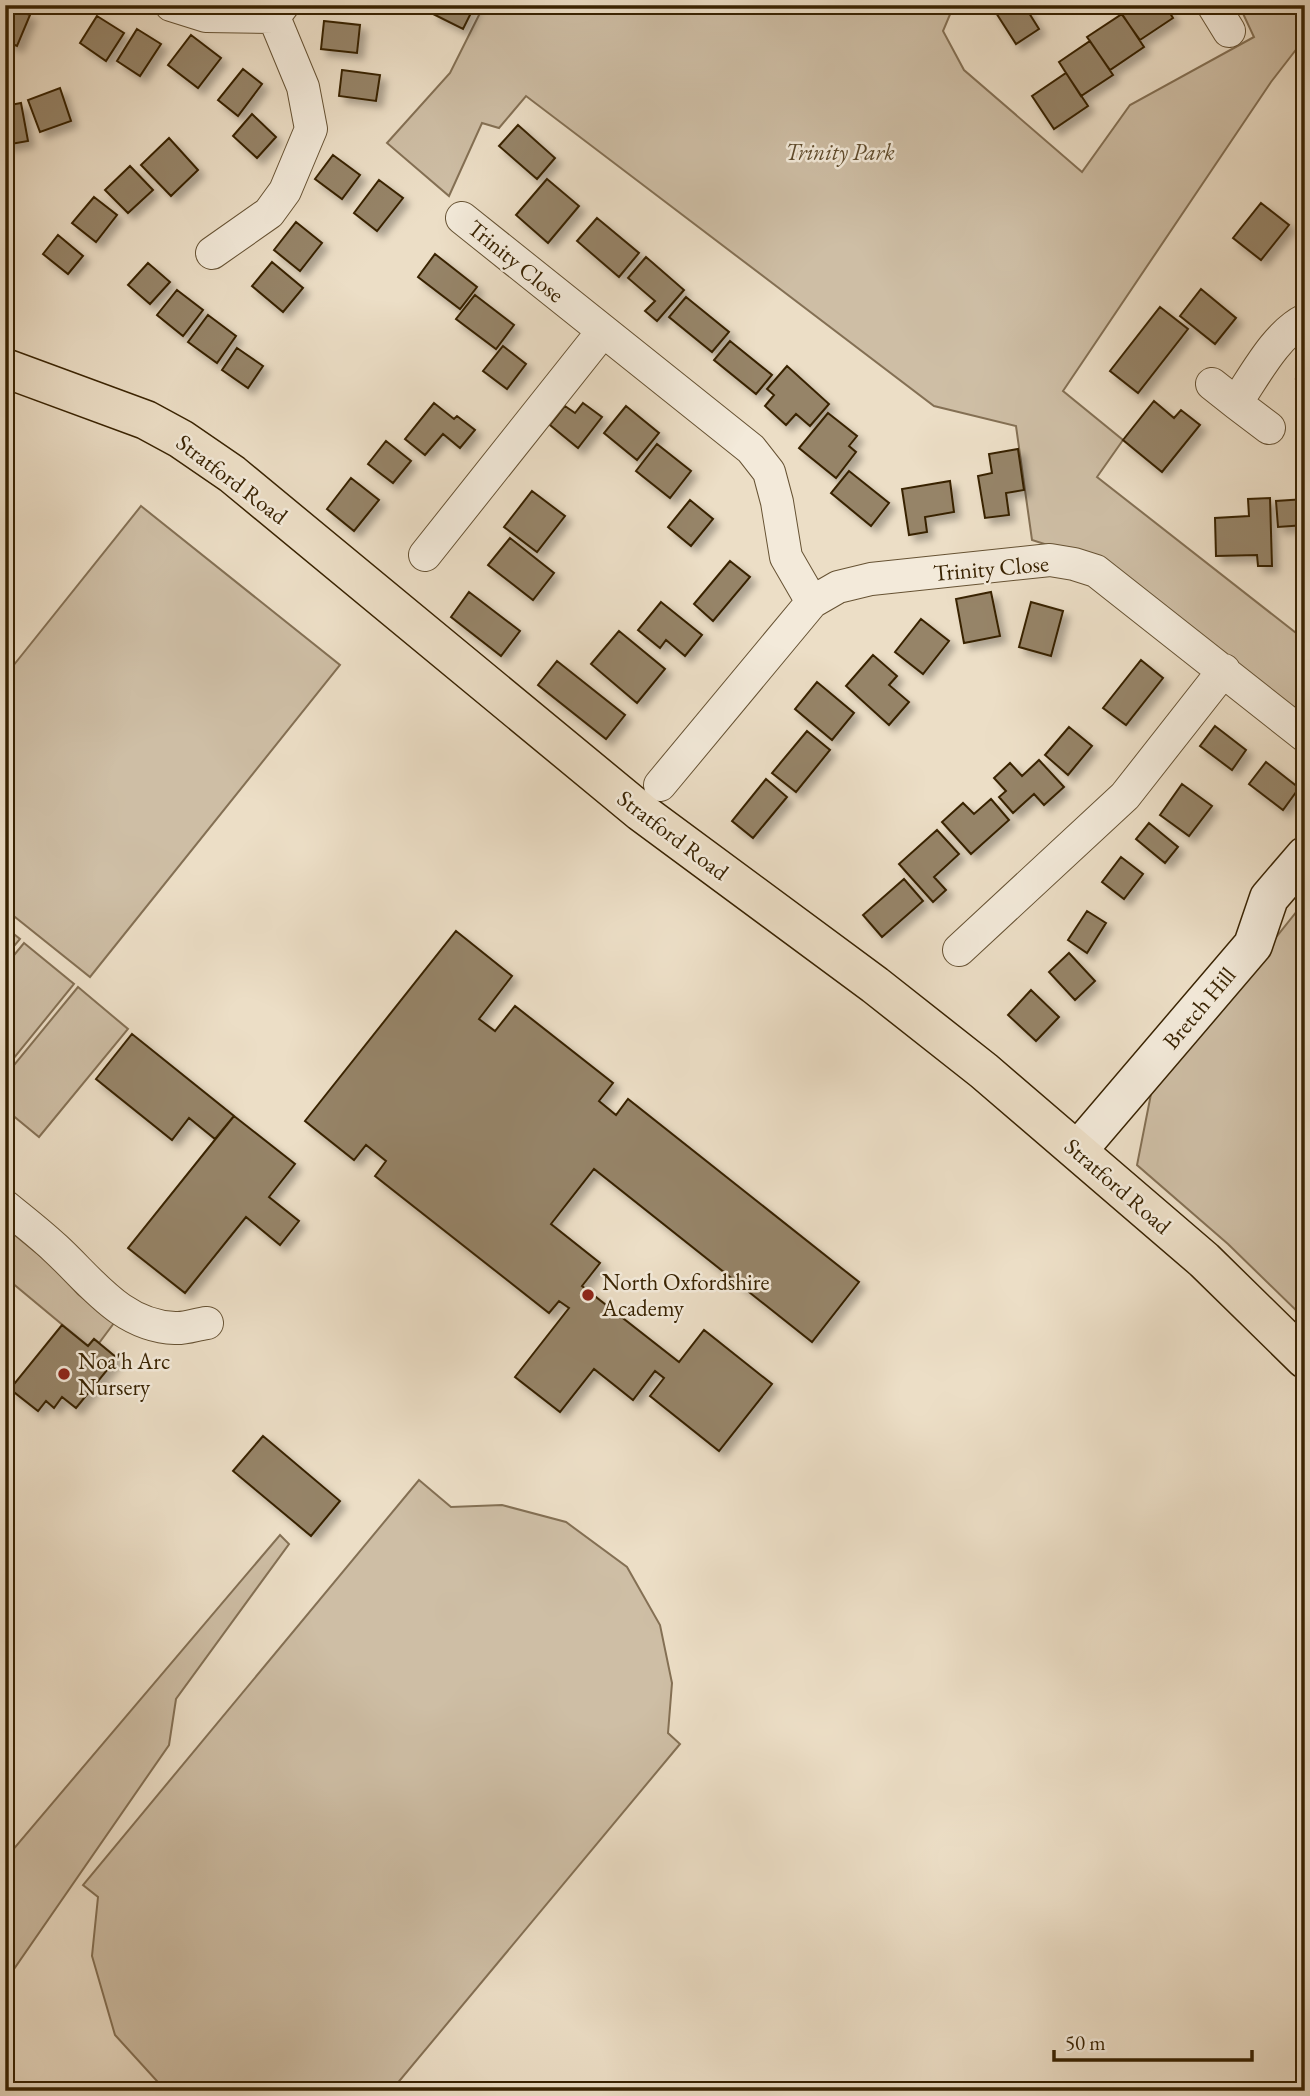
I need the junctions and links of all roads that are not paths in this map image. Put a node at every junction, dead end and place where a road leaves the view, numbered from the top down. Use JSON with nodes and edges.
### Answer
{"nodes":[{"id":1,"x":171,"y":5,"type":"edge"},
{"id":2,"x":278,"y":11,"type":"edge"},
{"id":3,"x":462,"y":218,"type":"dead end"},
{"id":4,"x":212,"y":253,"type":"dead end"},
{"id":5,"x":1305,"y":320,"type":"edge"},
{"id":6,"x":603,"y":331,"type":"junction"},
{"id":7,"x":5,"y":368,"type":"edge"},
{"id":8,"x":1269,"y":428,"type":"dead end"},
{"id":9,"x":425,"y":555,"type":"dead end"},
{"id":10,"x":812,"y":602,"type":"junction"},
{"id":11,"x":1224,"y":670,"type":"junction"},
{"id":12,"x":1305,"y":736,"type":"edge"},
{"id":13,"x":660,"y":785,"type":"dead end"},
{"id":14,"x":1305,"y":856,"type":"edge"},
{"id":15,"x":959,"y":950,"type":"dead end"},
{"id":16,"x":1078,"y":1150,"type":"junction"},
{"id":17,"x":5,"y":1206,"type":"edge"},
{"id":18,"x":207,"y":1323,"type":"dead end"},
{"id":19,"x":1305,"y":1359,"type":"edge"}],
"edges":[{"from":1,"to":2,"type":"street"},
{"from":2,"to":4,"type":"street"},
{"from":3,"to":6,"type":"street","name":"Trinity Close"},
{"from":5,"to":8,"type":"street"},
{"from":6,"to":9,"type":"street"},
{"from":6,"to":10,"type":"street","name":"Trinity Close"},
{"from":7,"to":16,"type":"main road","name":"Stratford Road"},
{"from":10,"to":11,"type":"street","name":"Trinity Close"},
{"from":10,"to":13,"type":"street","name":"Trinity Close"},
{"from":11,"to":12,"type":"street","name":"Trinity Close"},
{"from":11,"to":15,"type":"street"},
{"from":14,"to":16,"type":"street","name":"Bretch Hill"},
{"from":16,"to":19,"type":"main road","name":"Stratford Road"},
{"from":17,"to":18,"type":"street"}]}
